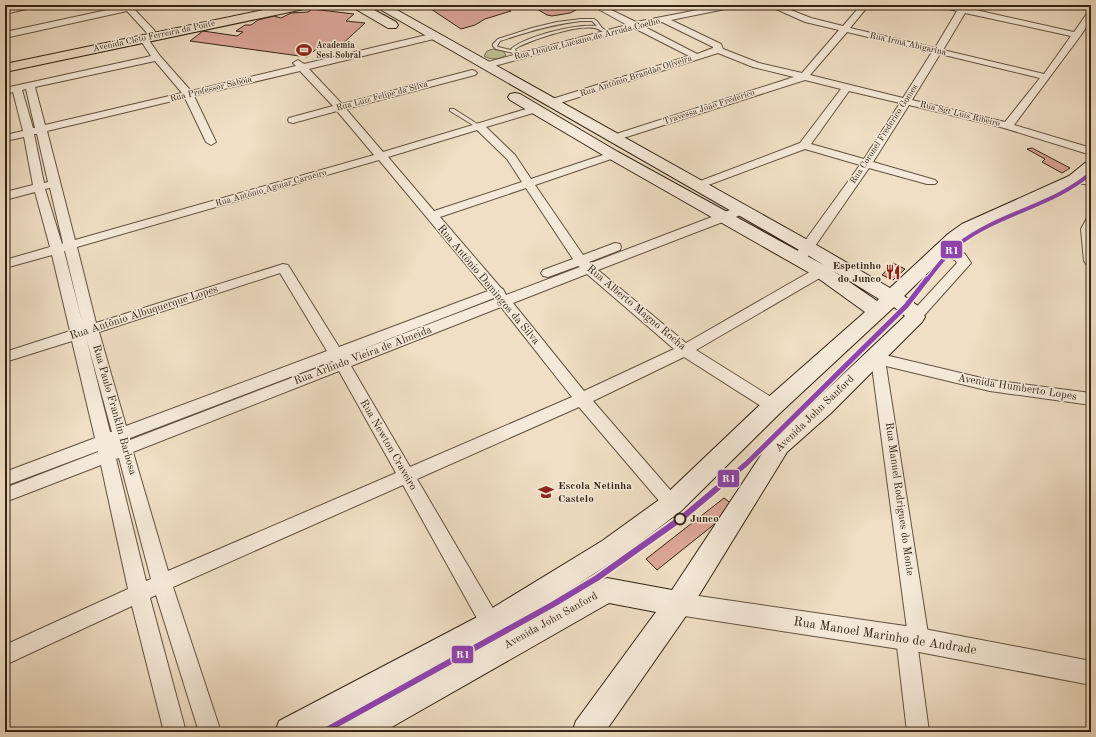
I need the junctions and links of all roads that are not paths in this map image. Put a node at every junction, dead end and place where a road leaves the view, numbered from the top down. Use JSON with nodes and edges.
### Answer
{"nodes":[{"id":1,"x":32,"y":5,"type":"edge"},
{"id":2,"x":142,"y":5,"type":"edge"},
{"id":3,"x":283,"y":5,"type":"edge"},
{"id":4,"x":304,"y":5,"type":"edge"},
{"id":5,"x":356,"y":5,"type":"edge"},
{"id":6,"x":380,"y":5,"type":"edge"},
{"id":7,"x":595,"y":5,"type":"edge"},
{"id":8,"x":677,"y":5,"type":"edge"},
{"id":9,"x":735,"y":5,"type":"edge"},
{"id":10,"x":771,"y":5,"type":"edge"},
{"id":11,"x":864,"y":5,"type":"edge"},
{"id":12,"x":942,"y":5,"type":"edge"},
{"id":13,"x":963,"y":7,"type":"edge"},
{"id":14,"x":129,"y":8,"type":"junction"},
{"id":15,"x":5,"y":11,"type":"edge"},
{"id":16,"x":690,"y":14,"type":"junction"},
{"id":17,"x":1091,"y":14,"type":"edge"},
{"id":18,"x":664,"y":20,"type":"junction"},
{"id":19,"x":635,"y":25,"type":"junction"},
{"id":20,"x":844,"y":29,"type":"junction"},
{"id":21,"x":604,"y":30,"type":"junction"},
{"id":22,"x":19,"y":32,"type":"junction"},
{"id":23,"x":5,"y":35,"type":"edge"},
{"id":24,"x":147,"y":35,"type":"junction"},
{"id":25,"x":1077,"y":35,"type":"junction"},
{"id":26,"x":423,"y":36,"type":"junction"},
{"id":27,"x":718,"y":50,"type":"junction"},
{"id":28,"x":937,"y":52,"type":"junction"},
{"id":29,"x":515,"y":55,"type":"junction"},
{"id":30,"x":697,"y":57,"type":"junction"},
{"id":31,"x":157,"y":58,"type":"junction"},
{"id":32,"x":5,"y":64,"type":"edge"},
{"id":33,"x":300,"y":65,"type":"junction"},
{"id":34,"x":487,"y":65,"type":"junction"},
{"id":35,"x":5,"y":68,"type":"edge"},
{"id":36,"x":472,"y":73,"type":"junction"},
{"id":37,"x":804,"y":77,"type":"junction"},
{"id":38,"x":1046,"y":77,"type":"junction"},
{"id":39,"x":847,"y":87,"type":"junction"},
{"id":40,"x":17,"y":89,"type":"edge"},
{"id":41,"x":530,"y":90,"type":"junction"},
{"id":42,"x":188,"y":92,"type":"junction"},
{"id":43,"x":514,"y":96,"type":"junction"},
{"id":44,"x":906,"y":101,"type":"junction"},
{"id":45,"x":554,"y":102,"type":"junction"},
{"id":46,"x":340,"y":108,"type":"junction"},
{"id":47,"x":536,"y":109,"type":"junction"},
{"id":48,"x":452,"y":110,"type":"dead end"},
{"id":49,"x":292,"y":120,"type":"dead end"},
{"id":50,"x":1007,"y":126,"type":"junction"},
{"id":51,"x":34,"y":127,"type":"junction"},
{"id":52,"x":480,"y":127,"type":"junction"},
{"id":53,"x":5,"y":130,"type":"edge"},
{"id":54,"x":5,"y":138,"type":"edge"},
{"id":55,"x":614,"y":138,"type":"junction"},
{"id":56,"x":211,"y":142,"type":"dead end"},
{"id":57,"x":804,"y":145,"type":"junction"},
{"id":58,"x":1091,"y":152,"type":"edge"},
{"id":59,"x":613,"y":154,"type":"junction"},
{"id":60,"x":381,"y":156,"type":"junction"},
{"id":61,"x":867,"y":162,"type":"junction"},
{"id":62,"x":1091,"y":166,"type":"edge"},
{"id":63,"x":1083,"y":180,"type":"edge"},
{"id":64,"x":931,"y":182,"type":"dead end"},
{"id":65,"x":55,"y":183,"type":"junction"},
{"id":66,"x":529,"y":183,"type":"junction"},
{"id":67,"x":699,"y":185,"type":"junction"},
{"id":68,"x":39,"y":187,"type":"junction"},
{"id":69,"x":5,"y":196,"type":"edge"},
{"id":70,"x":60,"y":203,"type":"junction"},
{"id":71,"x":45,"y":207,"type":"junction"},
{"id":72,"x":736,"y":207,"type":"junction"},
{"id":73,"x":717,"y":213,"type":"junction"},
{"id":74,"x":431,"y":216,"type":"junction"},
{"id":75,"x":1091,"y":221,"type":"edge"},
{"id":76,"x":63,"y":247,"type":"junction"},
{"id":77,"x":942,"y":248,"type":"junction"},
{"id":78,"x":803,"y":253,"type":"junction"},
{"id":79,"x":1091,"y":261,"type":"edge"},
{"id":80,"x":835,"y":263,"type":"junction"},
{"id":81,"x":5,"y":264,"type":"edge"},
{"id":82,"x":584,"y":264,"type":"junction"},
{"id":83,"x":283,"y":268,"type":"joint"},
{"id":84,"x":822,"y":272,"type":"junction"},
{"id":85,"x":500,"y":296,"type":"junction"},
{"id":86,"x":885,"y":304,"type":"junction"},
{"id":87,"x":915,"y":317,"type":"junction"},
{"id":88,"x":84,"y":332,"type":"junction"},
{"id":89,"x":685,"y":350,"type":"junction"},
{"id":90,"x":878,"y":356,"type":"junction"},
{"id":91,"x":5,"y":357,"type":"edge"},
{"id":92,"x":338,"y":359,"type":"junction"},
{"id":93,"x":582,"y":399,"type":"junction"},
{"id":94,"x":1091,"y":399,"type":"edge"},
{"id":95,"x":772,"y":406,"type":"junction"},
{"id":96,"x":123,"y":441,"type":"junction"},
{"id":97,"x":105,"y":448,"type":"junction"},
{"id":98,"x":404,"y":476,"type":"junction"},
{"id":99,"x":5,"y":479,"type":"edge"},
{"id":100,"x":5,"y":495,"type":"edge"},
{"id":101,"x":672,"y":504,"type":"junction"},
{"id":102,"x":585,"y":566,"type":"junction"},
{"id":103,"x":162,"y":583,"type":"junction"},
{"id":104,"x":606,"y":590,"type":"junction"},
{"id":105,"x":139,"y":594,"type":"junction"},
{"id":106,"x":678,"y":604,"type":"junction"},
{"id":107,"x":491,"y":624,"type":"junction"},
{"id":108,"x":913,"y":639,"type":"junction"},
{"id":109,"x":5,"y":655,"type":"edge"},
{"id":110,"x":1091,"y":673,"type":"edge"},
{"id":111,"x":175,"y":732,"type":"edge"},
{"id":112,"x":210,"y":732,"type":"edge"},
{"id":113,"x":290,"y":732,"type":"edge"},
{"id":114,"x":353,"y":732,"type":"edge"},
{"id":115,"x":587,"y":732,"type":"edge"},
{"id":116,"x":918,"y":732,"type":"edge"}],
"edges":[{"from":1,"to":15,"type":"street"},
{"from":2,"to":14,"type":"street"},
{"from":3,"to":24,"type":"main road","name":"Avenida Cleto Ferreira da Ponte"},
{"from":4,"to":24,"type":"main road","name":"Avenida Cleto Ferreira da Ponte"},
{"from":5,"to":26,"type":"main road"},
{"from":6,"to":26,"type":"main road"},
{"from":7,"to":19,"type":"street"},
{"from":8,"to":16,"type":"street"},
{"from":9,"to":16,"type":"street","name":"Rua Doutor Luciano de Arruda Coelho"},
{"from":10,"to":20,"type":"street","name":"Rua Irmã Abigarina"},
{"from":11,"to":20,"type":"street"},
{"from":12,"to":13,"type":"street"},
{"from":13,"to":25,"type":"street"},
{"from":13,"to":28,"type":"street","name":"Rua Coronel Frederico Gomes"},
{"from":14,"to":22,"type":"street"},
{"from":14,"to":24,"type":"street"},
{"from":15,"to":22,"type":"street"},
{"from":16,"to":18,"type":"street","name":"Rua Doutor Luciano de Arruda Coelho"},
{"from":17,"to":25,"type":"street"},
{"from":18,"to":19,"type":"street","name":"Rua Doutor Luciano de Arruda Coelho"},
{"from":18,"to":27,"type":"street","name":"Rua Sgt Luís Ribeiro"},
{"from":19,"to":21,"type":"street","name":"Rua Doutor Luciano de Arruda Coelho"},
{"from":19,"to":30,"type":"street"},
{"from":20,"to":28,"type":"street","name":"Rua Irmã Abigarina"},
{"from":20,"to":37,"type":"street"},
{"from":21,"to":29,"type":"street","name":"Rua Doutor Luciano de Arruda Coelho"},
{"from":21,"to":29,"type":"lane"},
{"from":21,"to":29,"type":"lane"},
{"from":22,"to":23,"type":"street"},
{"from":24,"to":31,"type":"street"},
{"from":24,"to":32,"type":"main road","name":"Avenida Cleto Ferreira da Ponte"},
{"from":24,"to":35,"type":"main road","name":"Avenida Cleto Ferreira da Ponte"},
{"from":25,"to":38,"type":"street"},
{"from":26,"to":33,"type":"street","name":"Rua Professor Sabóia"},
{"from":26,"to":34,"type":"main road"},
{"from":26,"to":36,"type":"main road"},
{"from":27,"to":30,"type":"street","name":"Rua Antônio Brandão Oliveira"},
{"from":27,"to":37,"type":"street","name":"Rua Sgt Luís Ribeiro"},
{"from":28,"to":38,"type":"street","name":"Rua Irmã Abigarina"},
{"from":28,"to":44,"type":"street","name":"Rua Coronel Frederico Gomes"},
{"from":29,"to":34,"type":"street","name":"Rua Doutor Luciano de Arruda Coelho"},
{"from":30,"to":45,"type":"street","name":"Rua Antônio Brandão Oliveira"},
{"from":31,"to":40,"type":"street"},
{"from":31,"to":42,"type":"street"},
{"from":33,"to":42,"type":"street","name":"Rua Professor Sabóia"},
{"from":33,"to":46,"type":"street","name":"Rua Antônio Domingos da Silva"},
{"from":34,"to":41,"type":"main road"},
{"from":36,"to":43,"type":"main road"},
{"from":36,"to":46,"type":"street","name":"Rua Luiz Felipe da Silva"},
{"from":37,"to":39,"type":"street","name":"Rua Sgt Luís Ribeiro"},
{"from":37,"to":55,"type":"street","name":"Travessa João Frederico"},
{"from":38,"to":50,"type":"street"},
{"from":39,"to":44,"type":"street","name":"Rua Sgt Luís Ribeiro"},
{"from":39,"to":57,"type":"street"},
{"from":40,"to":51,"type":"street","name":"Rua Paulo Franklin Barbosa"},
{"from":41,"to":43,"type":"main road"},
{"from":41,"to":45,"type":"main road"},
{"from":42,"to":51,"type":"street","name":"Rua Professor Sabóia"},
{"from":42,"to":56,"type":"street"},
{"from":43,"to":47,"type":"main road"},
{"from":44,"to":50,"type":"street","name":"Rua Sgt Luís Ribeiro"},
{"from":44,"to":61,"type":"street","name":"Rua Coronel Frederico Gomes"},
{"from":45,"to":55,"type":"main road"},
{"from":46,"to":49,"type":"street","name":"Rua Luiz Felipe da Silva"},
{"from":46,"to":60,"type":"street","name":"Rua Antônio Domingos da Silva"},
{"from":47,"to":52,"type":"street","name":"Rua Antônio Aguiar Carneiro"},
{"from":47,"to":59,"type":"main road"},
{"from":48,"to":52,"type":"lane"},
{"from":50,"to":58,"type":"street","name":"Rua Sgt Luís Ribeiro"},
{"from":51,"to":53,"type":"street","name":"Rua Professor Sabóia"},
{"from":51,"to":54,"type":"street","name":"Rua Professor Sabóia"},
{"from":51,"to":65,"type":"street","name":"Rua Paulo Franklin Barbosa"},
{"from":51,"to":68,"type":"street","name":"Rua Paulo Franklin Barbosa"},
{"from":52,"to":60,"type":"street","name":"Rua Antônio Aguiar Carneiro"},
{"from":52,"to":66,"type":"street","name":"Rua Alberto Magno Rocha"},
{"from":55,"to":67,"type":"main road"},
{"from":57,"to":61,"type":"street"},
{"from":57,"to":67,"type":"street"},
{"from":59,"to":66,"type":"street"},
{"from":59,"to":73,"type":"main road"},
{"from":60,"to":74,"type":"street","name":"Rua Antônio Domingos da Silva"},
{"from":60,"to":76,"type":"street","name":"Rua Antônio Aguiar Carneiro"},
{"from":61,"to":64,"type":"street"},
{"from":61,"to":78,"type":"street","name":"Rua Coronel Frederico Gomes"},
{"from":62,"to":63,"type":"main road"},
{"from":63,"to":77,"type":"main road"},
{"from":65,"to":68,"type":"street"},
{"from":65,"to":70,"type":"street","name":"Rua Paulo Franklin Barbosa"},
{"from":66,"to":74,"type":"street"},
{"from":66,"to":82,"type":"street","name":"Rua Alberto Magno Rocha"},
{"from":67,"to":72,"type":"main road"},
{"from":68,"to":69,"type":"street"},
{"from":68,"to":71,"type":"street","name":"Rua Paulo Franklin Barbosa"},
{"from":70,"to":71,"type":"street"},
{"from":70,"to":76,"type":"street","name":"Rua Paulo Franklin Barbosa"},
{"from":71,"to":76,"type":"street","name":"Rua Paulo Franklin Barbosa"},
{"from":72,"to":73,"type":"street","name":"Rua Arlindo Vieira de Almeida"},
{"from":72,"to":78,"type":"main road"},
{"from":73,"to":78,"type":"main road"},
{"from":73,"to":82,"type":"street","name":"Rua Arlindo Vieira de Almeida"},
{"from":74,"to":85,"type":"street","name":"Rua Antônio Domingos da Silva"},
{"from":75,"to":79,"type":"street"},
{"from":76,"to":81,"type":"street","name":"Rua Antônio Aguiar Carneiro"},
{"from":76,"to":88,"type":"street","name":"Rua Paulo Franklin Barbosa"},
{"from":77,"to":86,"type":"main road"},
{"from":77,"to":87,"type":"street","name":"Avenida John Sanford"},
{"from":78,"to":80,"type":"main road"},
{"from":78,"to":84,"type":"main road"},
{"from":80,"to":84,"type":"street"},
{"from":80,"to":86,"type":"main road"},
{"from":82,"to":85,"type":"street","name":"Rua Arlindo Vieira de Almeida"},
{"from":82,"to":89,"type":"street","name":"Rua Alberto Magno Rocha"},
{"from":83,"to":88,"type":"street","name":"Rua Antônio Albuquerque Lopes"},
{"from":83,"to":92,"type":"street","name":"Rua Newton Craveiro"},
{"from":84,"to":86,"type":"main road"},
{"from":84,"to":89,"type":"street"},
{"from":85,"to":92,"type":"street","name":"Rua Arlindo Vieira de Almeida"},
{"from":85,"to":93,"type":"street","name":"Rua Antônio Domingos da Silva"},
{"from":86,"to":87,"type":"main road"},
{"from":86,"to":95,"type":"main road"},
{"from":87,"to":90,"type":"main road","name":"Avenida John Sanford"},
{"from":88,"to":91,"type":"street","name":"Rua Antônio Albuquerque Lopes"},
{"from":88,"to":96,"type":"street","name":"Rua Paulo Franklin Barbosa"},
{"from":88,"to":97,"type":"street","name":"Rua Paulo Franklin Barbosa"},
{"from":89,"to":93,"type":"street"},
{"from":89,"to":95,"type":"street","name":"Rua Alberto Magno Rocha"},
{"from":90,"to":94,"type":"street","name":"Avenida Humberto Lopes"},
{"from":90,"to":106,"type":"main road","name":"Avenida John Sanford"},
{"from":90,"to":108,"type":"street","name":"Rua Manuel Rodrigues do Monte"},
{"from":92,"to":96,"type":"street","name":"Rua Arlindo Vieira de Almeida"},
{"from":92,"to":98,"type":"street","name":"Rua Newton Craveiro"},
{"from":93,"to":98,"type":"street"},
{"from":93,"to":101,"type":"street","name":"Rua Antônio Domingos da Silva"},
{"from":95,"to":101,"type":"main road"},
{"from":96,"to":97,"type":"street","name":"Rua Arlindo Vieira de Almeida"},
{"from":96,"to":103,"type":"street","name":"Rua Paulo Franklin Barbosa"},
{"from":97,"to":99,"type":"street","name":"Rua Arlindo Vieira de Almeida"},
{"from":97,"to":100,"type":"street","name":"Rua Arlindo Vieira de Almeida"},
{"from":97,"to":105,"type":"street","name":"Rua Paulo Franklin Barbosa"},
{"from":98,"to":103,"type":"street"},
{"from":98,"to":107,"type":"street","name":"Rua Newton Craveiro"},
{"from":101,"to":102,"type":"main road"},
{"from":102,"to":104,"type":"main road"},
{"from":102,"to":107,"type":"main road"},
{"from":103,"to":105,"type":"street"},
{"from":103,"to":112,"type":"street","name":"Rua Paulo Franklin Barbosa"},
{"from":104,"to":106,"type":"main road","name":"Avenida John Sanford"},
{"from":104,"to":114,"type":"main road","name":"Avenida John Sanford"},
{"from":105,"to":109,"type":"street"},
{"from":105,"to":111,"type":"street","name":"Rua Paulo Franklin Barbosa"},
{"from":106,"to":108,"type":"street","name":"Rua Manoel Marinho de Andrade"},
{"from":106,"to":115,"type":"main road"},
{"from":107,"to":113,"type":"main road"},
{"from":108,"to":110,"type":"street","name":"Rua Manoel Marinho de Andrade"},
{"from":108,"to":116,"type":"street","name":"Rua Manuel Rodrigues do Monte"}]}
